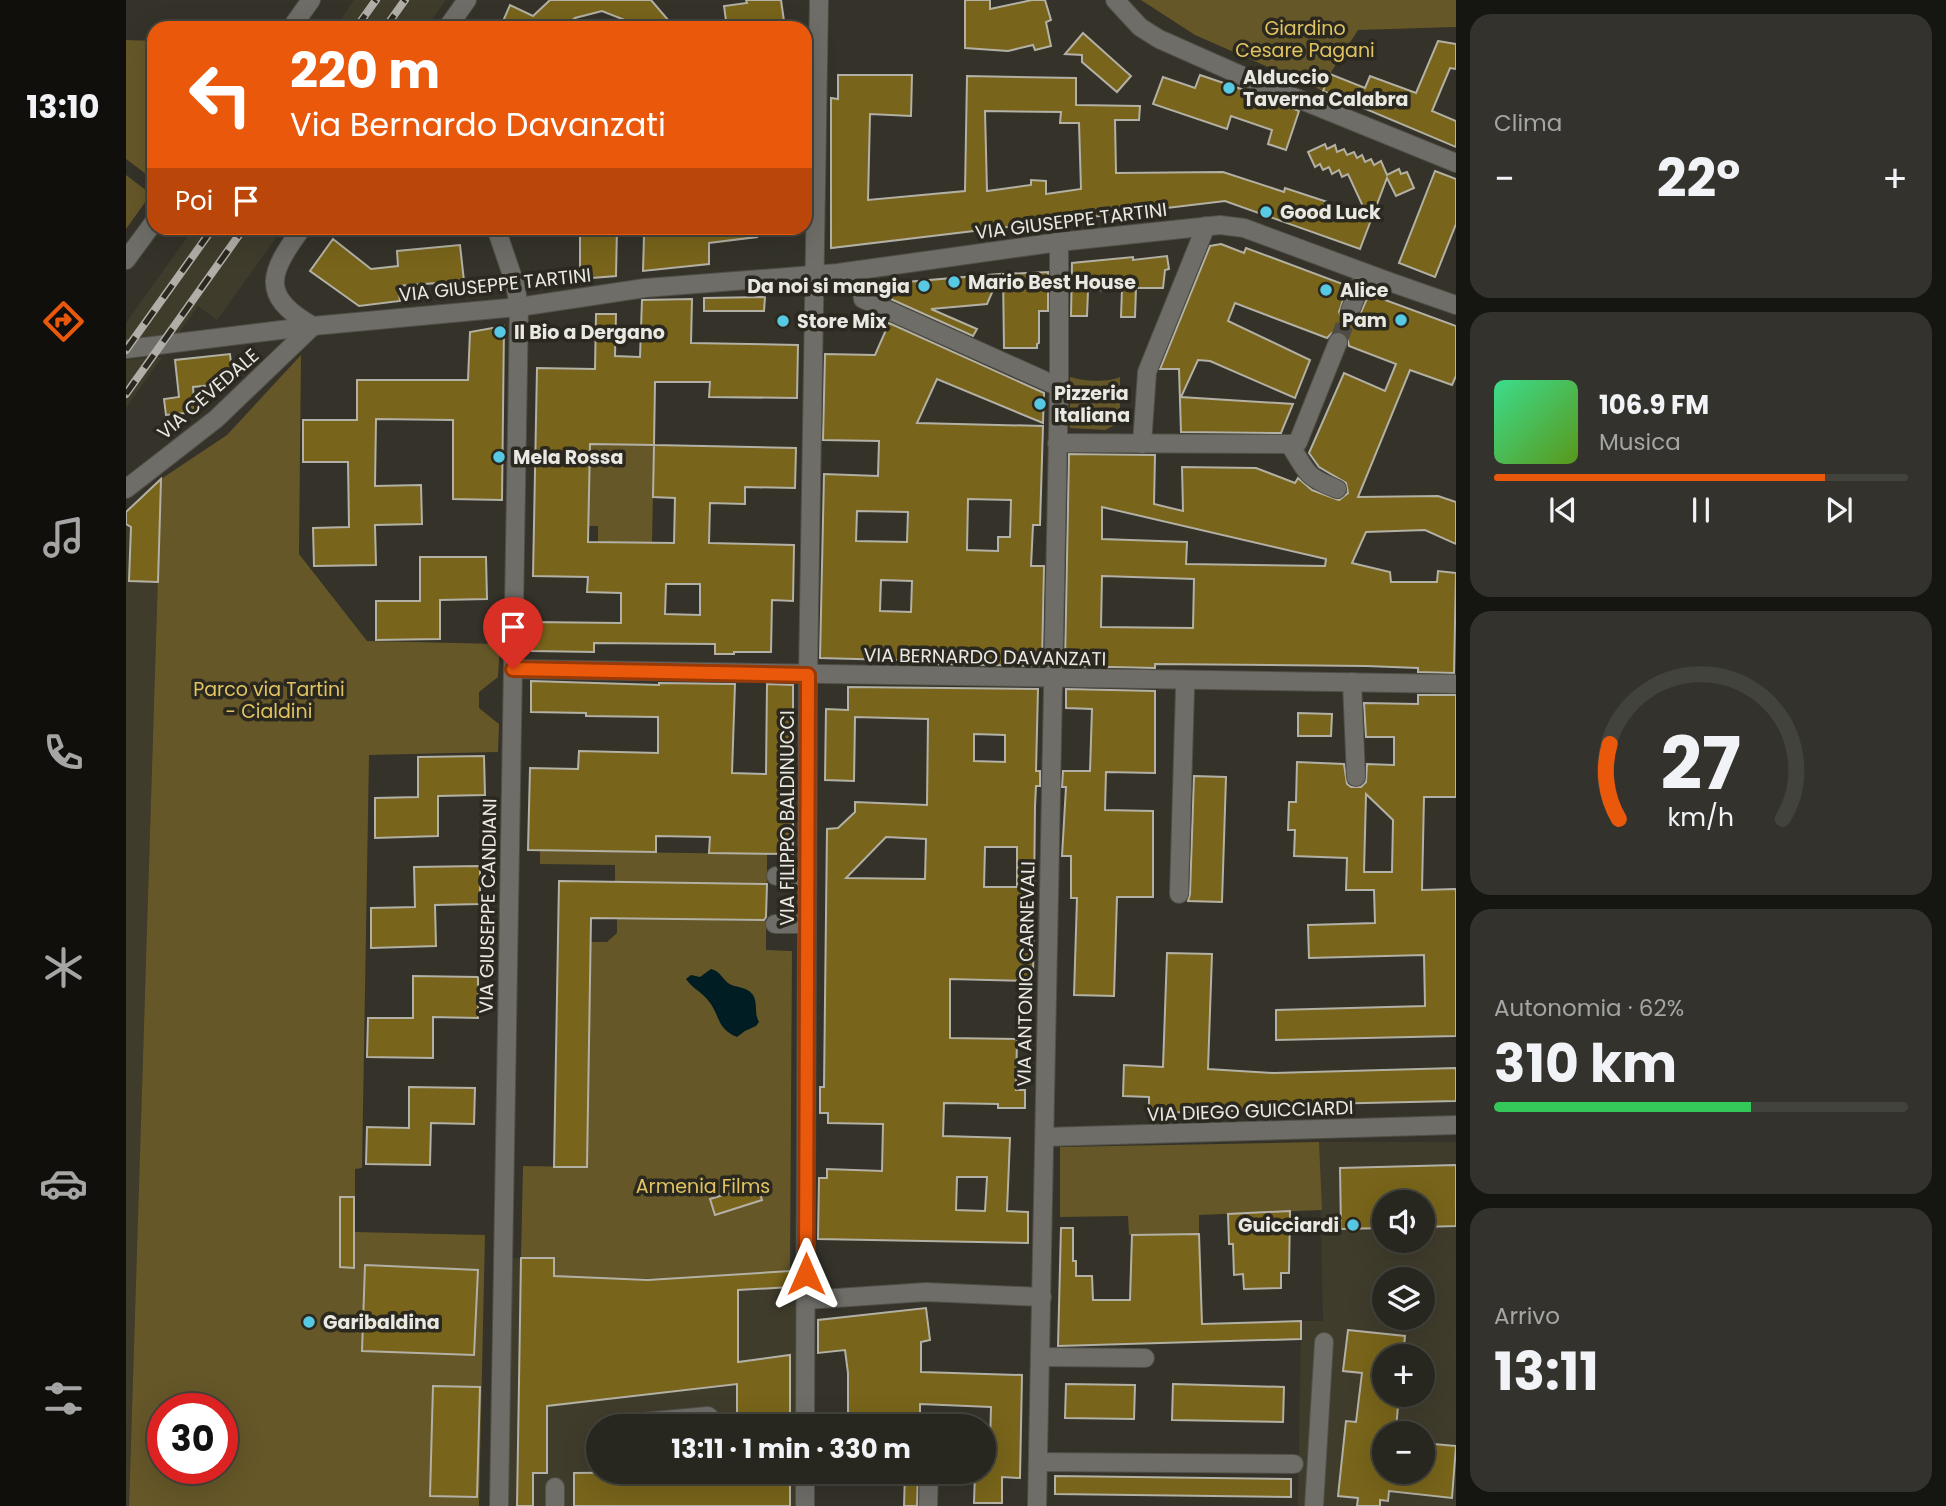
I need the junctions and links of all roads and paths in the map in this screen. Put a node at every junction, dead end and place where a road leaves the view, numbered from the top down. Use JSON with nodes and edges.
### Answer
{"nodes":[{"id":1,"x":311,"y":0,"type":"edge"},
{"id":2,"x":467,"y":0,"type":"edge"},
{"id":3,"x":819,"y":0,"type":"edge"},
{"id":4,"x":1115,"y":0,"type":"edge"},
{"id":5,"x":296,"y":21,"type":"edge"},
{"id":6,"x":452,"y":21,"type":"edge"},
{"id":7,"x":1456,"y":163,"type":"edge"},
{"id":8,"x":1206,"y":226,"type":"junction"},
{"id":9,"x":147,"y":232,"type":"edge"},
{"id":10,"x":297,"y":235,"type":"edge"},
{"id":11,"x":498,"y":235,"type":"edge"},
{"id":12,"x":1059,"y":242,"type":"junction"},
{"id":13,"x":126,"y":260,"type":"edge"},
{"id":14,"x":858,"y":270,"type":"junction"},
{"id":15,"x":1365,"y":273,"type":"junction"},
{"id":16,"x":816,"y":274,"type":"junction"},
{"id":17,"x":1456,"y":304,"type":"edge"},
{"id":18,"x":519,"y":307,"type":"junction"},
{"id":19,"x":1350,"y":311,"type":"tunnel mouth"},
{"id":20,"x":313,"y":326,"type":"junction"},
{"id":21,"x":1338,"y":342,"type":"tunnel mouth"},
{"id":22,"x":132,"y":348,"type":"edge"},
{"id":23,"x":1059,"y":387,"type":"junction"},
{"id":24,"x":1057,"y":443,"type":"junction"},
{"id":25,"x":1142,"y":444,"type":"junction"},
{"id":26,"x":1289,"y":444,"type":"junction"},
{"id":27,"x":126,"y":489,"type":"edge"},
{"id":28,"x":1337,"y":489,"type":"dead end"},
{"id":29,"x":513,"y":669,"type":"junction"},
{"id":30,"x":808,"y":675,"type":"junction"},
{"id":31,"x":1052,"y":679,"type":"junction"},
{"id":32,"x":1352,"y":682,"type":"junction"},
{"id":33,"x":1456,"y":684,"type":"edge"},
{"id":34,"x":1185,"y":690,"type":"dead end"},
{"id":35,"x":1356,"y":777,"type":"dead end"},
{"id":36,"x":776,"y":876,"type":"dead end"},
{"id":37,"x":807,"y":876,"type":"junction"},
{"id":38,"x":1179,"y":894,"type":"dead end"},
{"id":39,"x":775,"y":923,"type":"dead end"},
{"id":40,"x":807,"y":924,"type":"junction"},
{"id":41,"x":1456,"y":1125,"type":"edge"},
{"id":42,"x":1045,"y":1137,"type":"junction"},
{"id":43,"x":1042,"y":1297,"type":"junction"},
{"id":44,"x":806,"y":1300,"type":"junction"},
{"id":45,"x":1324,"y":1342,"type":"dead end"},
{"id":46,"x":1040,"y":1357,"type":"junction"},
{"id":47,"x":1145,"y":1358,"type":"dead end"},
{"id":48,"x":805,"y":1414,"type":"edge"},
{"id":49,"x":1038,"y":1462,"type":"junction"},
{"id":50,"x":1294,"y":1464,"type":"dead end"},
{"id":51,"x":805,"y":1484,"type":"edge"},
{"id":52,"x":929,"y":1484,"type":"edge"},
{"id":53,"x":555,"y":1487,"type":"dead end"},
{"id":54,"x":499,"y":1506,"type":"edge"},
{"id":55,"x":555,"y":1506,"type":"edge"},
{"id":56,"x":805,"y":1506,"type":"edge"},
{"id":57,"x":928,"y":1506,"type":"edge"},
{"id":58,"x":1037,"y":1506,"type":"edge"},
{"id":59,"x":1314,"y":1506,"type":"edge"}],
"edges":[{"from":1,"to":5,"type":"street"},
{"from":2,"to":6,"type":"street"},
{"from":3,"to":16,"type":"street","name":"VIA FILIPPO BALDINUCCI"},
{"from":4,"to":7,"type":"street"},
{"from":8,"to":12,"type":"street","name":"VIA GIUSEPPE TARTINI"},
{"from":8,"to":15,"type":"street","name":"VIA GIUSEPPE TARTINI"},
{"from":8,"to":25,"type":"street"},
{"from":9,"to":13,"type":"street"},
{"from":10,"to":20,"type":"street"},
{"from":11,"to":18,"type":"street","name":"VIA GIUSEPPE CANDIANI"},
{"from":12,"to":14,"type":"street","name":"VIA GIUSEPPE TARTINI"},
{"from":12,"to":23,"type":"street","name":"VIA ANTONIO CARNEVALI"},
{"from":14,"to":16,"type":"street","name":"VIA GIUSEPPE TARTINI"},
{"from":14,"to":23,"type":"street"},
{"from":15,"to":17,"type":"street","name":"VIA GIUSEPPE TARTINI"},
{"from":15,"to":19,"type":"street"},
{"from":16,"to":18,"type":"street","name":"VIA GIUSEPPE TARTINI"},
{"from":16,"to":30,"type":"street","name":"VIA FILIPPO BALDINUCCI"},
{"from":18,"to":20,"type":"street","name":"VIA GIUSEPPE TARTINI"},
{"from":18,"to":29,"type":"street","name":"VIA GIUSEPPE CANDIANI"},
{"from":20,"to":22,"type":"street","name":"VIA GIUSEPPE TARTINI"},
{"from":20,"to":27,"type":"street","name":"VIA CEVEDALE"},
{"from":21,"to":26,"type":"street"},
{"from":23,"to":24,"type":"street","name":"VIA ANTONIO CARNEVALI"},
{"from":24,"to":25,"type":"street"},
{"from":24,"to":31,"type":"street","name":"VIA ANTONIO CARNEVALI"},
{"from":25,"to":26,"type":"street"},
{"from":26,"to":28,"type":"street"},
{"from":29,"to":30,"type":"street","name":"VIA BERNARDO DAVANZATI"},
{"from":29,"to":54,"type":"street","name":"VIA GIUSEPPE CANDIANI"},
{"from":30,"to":31,"type":"street","name":"VIA BERNARDO DAVANZATI"},
{"from":30,"to":37,"type":"street","name":"VIA FILIPPO BALDINUCCI"},
{"from":31,"to":32,"type":"street","name":"VIA BERNARDO DAVANZATI"},
{"from":31,"to":42,"type":"street","name":"VIA ANTONIO CARNEVALI"},
{"from":32,"to":33,"type":"street","name":"VIA BERNARDO DAVANZATI"},
{"from":32,"to":35,"type":"street"},
{"from":34,"to":38,"type":"street"},
{"from":36,"to":37,"type":"street"},
{"from":37,"to":40,"type":"street","name":"VIA FILIPPO BALDINUCCI"},
{"from":39,"to":40,"type":"street"},
{"from":40,"to":44,"type":"street","name":"VIA FILIPPO BALDINUCCI"},
{"from":41,"to":42,"type":"street","name":"VIA DIEGO GUICCIARDI"},
{"from":42,"to":43,"type":"street","name":"VIA ANTONIO CARNEVALI"},
{"from":43,"to":44,"type":"street"},
{"from":43,"to":46,"type":"street","name":"VIA ANTONIO CARNEVALI"},
{"from":44,"to":48,"type":"street","name":"VIA FILIPPO BALDINUCCI"},
{"from":45,"to":59,"type":"street"},
{"from":46,"to":47,"type":"street"},
{"from":46,"to":49,"type":"street","name":"VIA ANTONIO CARNEVALI"},
{"from":49,"to":50,"type":"street"},
{"from":49,"to":58,"type":"street","name":"VIA ANTONIO CARNEVALI"},
{"from":51,"to":56,"type":"street"},
{"from":52,"to":57,"type":"street"},
{"from":53,"to":55,"type":"street"}]}
